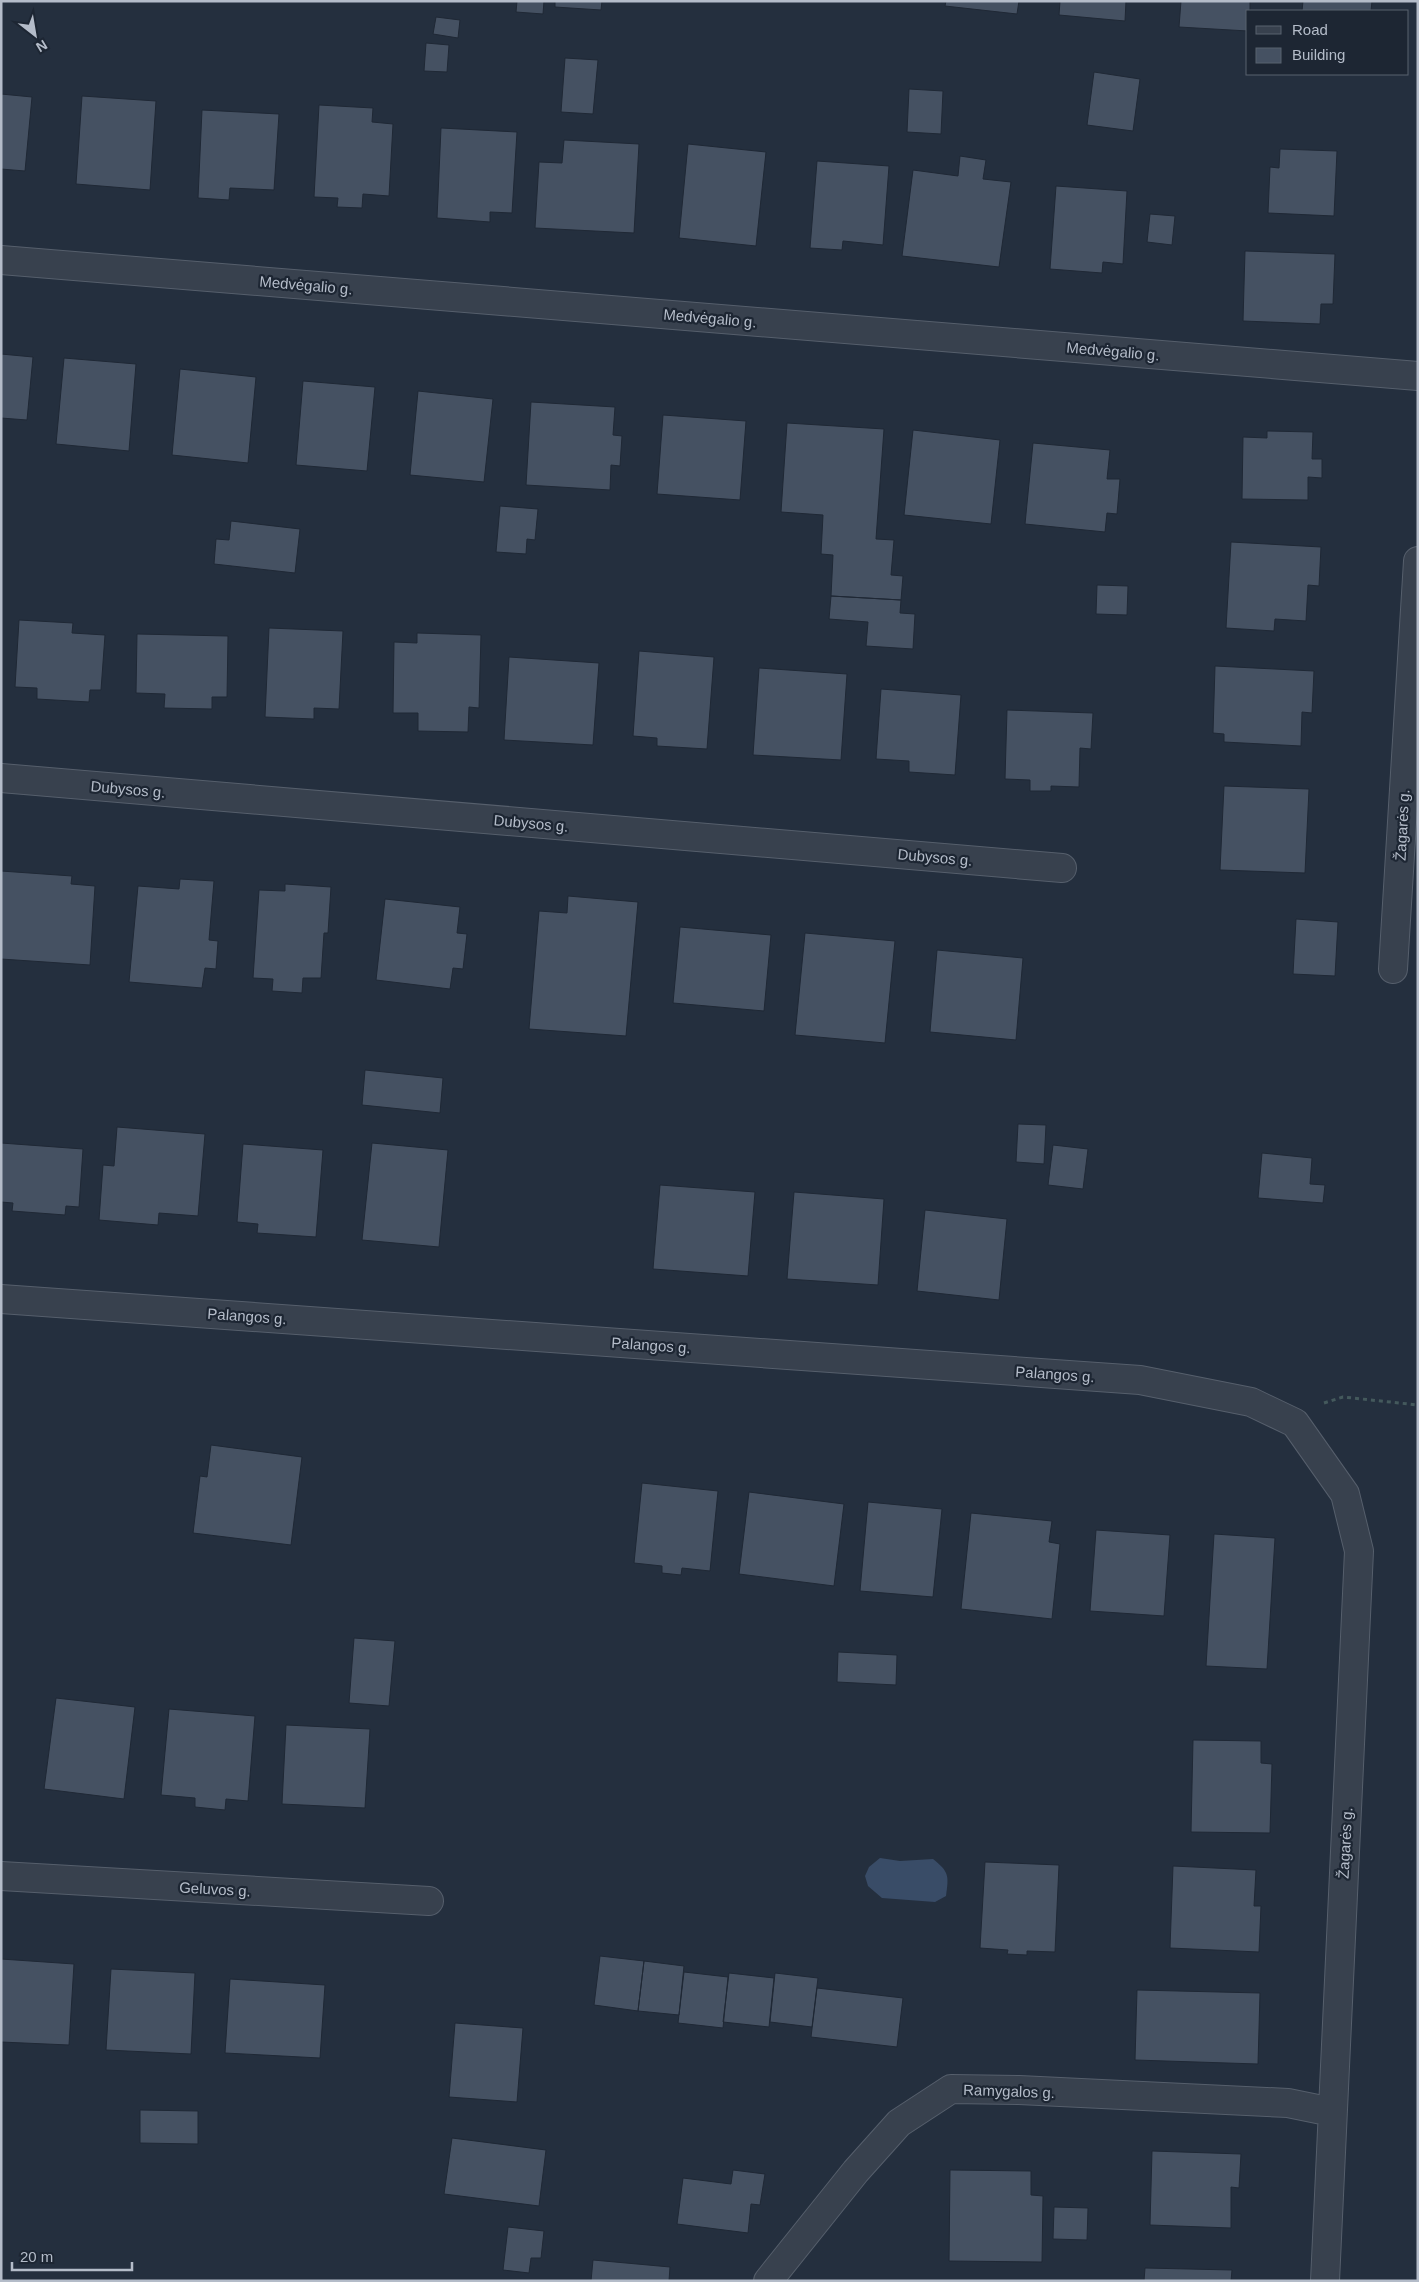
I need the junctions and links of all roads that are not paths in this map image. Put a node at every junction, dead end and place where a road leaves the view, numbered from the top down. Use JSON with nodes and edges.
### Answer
{"nodes":[{"id":1,"x":1,"y":260,"type":"edge"},
{"id":2,"x":1418,"y":376,"type":"edge"},
{"id":3,"x":1418,"y":561,"type":"edge"},
{"id":4,"x":1,"y":778,"type":"edge"},
{"id":5,"x":1062,"y":868,"type":"dead end"},
{"id":6,"x":1393,"y":968,"type":"dead end"},
{"id":7,"x":1,"y":1299,"type":"edge"},
{"id":8,"x":1295,"y":1422,"type":"joint"},
{"id":9,"x":1,"y":1876,"type":"edge"},
{"id":10,"x":429,"y":1902,"type":"dead end"},
{"id":11,"x":1332,"y":2112,"type":"junction"},
{"id":12,"x":768,"y":2281,"type":"edge"},
{"id":13,"x":1325,"y":2281,"type":"edge"}],
"edges":[{"from":1,"to":2,"type":"street","name":"Medvėgalio g."},
{"from":3,"to":6,"type":"street","name":"Žagarės g."},
{"from":4,"to":5,"type":"street","name":"Dubysos g."},
{"from":7,"to":8,"type":"street","name":"Palangos g."},
{"from":8,"to":11,"type":"street","name":"Žagarės g."},
{"from":9,"to":10,"type":"street","name":"Geluvos g."},
{"from":11,"to":12,"type":"street","name":"Ramygalos g."},
{"from":11,"to":13,"type":"street","name":"Žagarės g."}]}
